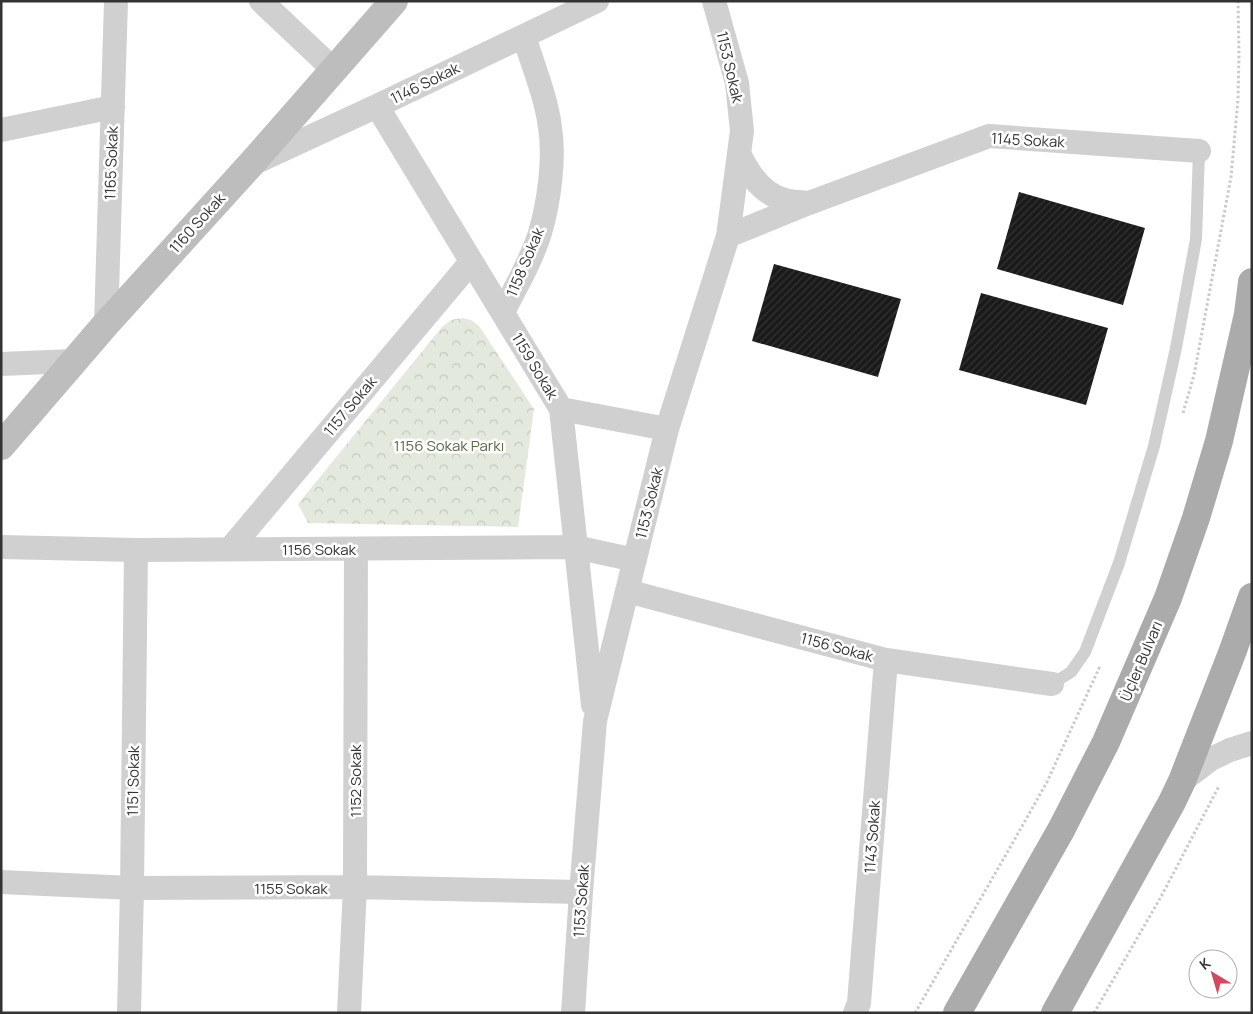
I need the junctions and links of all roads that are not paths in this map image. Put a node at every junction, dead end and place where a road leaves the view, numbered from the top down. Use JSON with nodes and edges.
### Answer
{"nodes":[{"id":1,"x":116,"y":1,"type":"edge"},
{"id":2,"x":261,"y":1,"type":"edge"},
{"id":3,"x":394,"y":1,"type":"edge"},
{"id":4,"x":597,"y":1,"type":"edge"},
{"id":5,"x":714,"y":1,"type":"edge"},
{"id":6,"x":524,"y":36,"type":"junction"},
{"id":7,"x":334,"y":70,"type":"junction"},
{"id":8,"x":378,"y":106,"type":"junction"},
{"id":9,"x":113,"y":107,"type":"junction"},
{"id":10,"x":1,"y":130,"type":"edge"},
{"id":11,"x":1199,"y":151,"type":"joint"},
{"id":12,"x":739,"y":153,"type":"junction"},
{"id":13,"x":252,"y":163,"type":"junction"},
{"id":14,"x":808,"y":203,"type":"junction"},
{"id":15,"x":728,"y":236,"type":"junction"},
{"id":16,"x":470,"y":262,"type":"junction"},
{"id":17,"x":1252,"y":282,"type":"edge"},
{"id":18,"x":502,"y":312,"type":"junction"},
{"id":19,"x":106,"y":324,"type":"junction"},
{"id":20,"x":73,"y":361,"type":"junction"},
{"id":21,"x":1,"y":364,"type":"edge"},
{"id":22,"x":560,"y":409,"type":"junction"},
{"id":23,"x":667,"y":429,"type":"junction"},
{"id":24,"x":1,"y":446,"type":"edge"},
{"id":25,"x":1,"y":547,"type":"edge"},
{"id":26,"x":575,"y":547,"type":"junction"},
{"id":27,"x":230,"y":549,"type":"junction"},
{"id":28,"x":356,"y":549,"type":"junction"},
{"id":29,"x":136,"y":550,"type":"junction"},
{"id":30,"x":635,"y":560,"type":"junction"},
{"id":31,"x":627,"y":591,"type":"junction"},
{"id":32,"x":1252,"y":597,"type":"edge"},
{"id":33,"x":886,"y":660,"type":"junction"},
{"id":34,"x":1052,"y":684,"type":"joint"},
{"id":35,"x":595,"y":721,"type":"junction"},
{"id":36,"x":1252,"y":743,"type":"edge"},
{"id":37,"x":1182,"y":781,"type":"junction"},
{"id":38,"x":1,"y":882,"type":"edge"},
{"id":39,"x":354,"y":887,"type":"junction"},
{"id":40,"x":132,"y":888,"type":"junction"},
{"id":41,"x":581,"y":892,"type":"junction"},
{"id":42,"x":129,"y":1013,"type":"edge"},
{"id":43,"x":348,"y":1013,"type":"edge"},
{"id":44,"x":573,"y":1013,"type":"edge"},
{"id":45,"x":855,"y":1013,"type":"edge"},
{"id":46,"x":957,"y":1013,"type":"edge"},
{"id":47,"x":1055,"y":1013,"type":"edge"}],
"edges":[{"from":1,"to":9,"type":"street","name":"1165 Sokak"},
{"from":2,"to":7,"type":"street"},
{"from":3,"to":7,"type":"street","name":"1160 Sokak"},
{"from":4,"to":6,"type":"street","name":"1146 Sokak"},
{"from":5,"to":12,"type":"street","name":"1153 Sokak"},
{"from":6,"to":8,"type":"street","name":"1146 Sokak"},
{"from":6,"to":18,"type":"street","name":"1158 Sokak"},
{"from":7,"to":13,"type":"street","name":"1160 Sokak"},
{"from":8,"to":13,"type":"street","name":"1146 Sokak"},
{"from":8,"to":16,"type":"street","name":"1159 Sokak"},
{"from":9,"to":10,"type":"street"},
{"from":9,"to":19,"type":"street","name":"1165 Sokak"},
{"from":11,"to":14,"type":"street","name":"1145 Sokak"},
{"from":11,"to":34,"type":"lane"},
{"from":12,"to":14,"type":"street","name":"1145 Sokak"},
{"from":12,"to":15,"type":"street","name":"1153 Sokak"},
{"from":13,"to":19,"type":"street","name":"1160 Sokak"},
{"from":14,"to":15,"type":"street","name":"1145 Sokak"},
{"from":15,"to":23,"type":"street","name":"1153 Sokak"},
{"from":16,"to":18,"type":"street","name":"1159 Sokak"},
{"from":16,"to":27,"type":"street","name":"1157 Sokak"},
{"from":17,"to":46,"type":"main road","name":"Üçler Bulvarı"},
{"from":18,"to":22,"type":"street","name":"1159 Sokak"},
{"from":19,"to":20,"type":"street","name":"1160 Sokak"},
{"from":20,"to":21,"type":"street"},
{"from":20,"to":24,"type":"street","name":"1160 Sokak"},
{"from":22,"to":23,"type":"street"},
{"from":22,"to":26,"type":"street","name":"1159 Sokak"},
{"from":23,"to":30,"type":"street","name":"1153 Sokak"},
{"from":25,"to":29,"type":"street","name":"1156 Sokak"},
{"from":26,"to":28,"type":"street","name":"1156 Sokak"},
{"from":26,"to":30,"type":"street","name":"1156 Sokak"},
{"from":26,"to":35,"type":"street","name":"1159 Sokak"},
{"from":27,"to":28,"type":"street","name":"1156 Sokak"},
{"from":27,"to":29,"type":"street","name":"1156 Sokak"},
{"from":28,"to":39,"type":"street","name":"1152 Sokak"},
{"from":29,"to":40,"type":"street","name":"1151 Sokak"},
{"from":30,"to":31,"type":"street","name":"1153 Sokak"},
{"from":31,"to":33,"type":"street","name":"1156 Sokak"},
{"from":31,"to":35,"type":"street","name":"1153 Sokak"},
{"from":32,"to":37,"type":"main road"},
{"from":33,"to":34,"type":"street","name":"1156 Sokak"},
{"from":33,"to":45,"type":"street","name":"1143 Sokak"},
{"from":35,"to":41,"type":"street","name":"1153 Sokak"},
{"from":36,"to":37,"type":"street"},
{"from":37,"to":47,"type":"main road"},
{"from":38,"to":40,"type":"street","name":"1155 Sokak"},
{"from":39,"to":40,"type":"street","name":"1155 Sokak"},
{"from":39,"to":41,"type":"street","name":"1155 Sokak"},
{"from":39,"to":43,"type":"street","name":"1152 Sokak"},
{"from":40,"to":42,"type":"street","name":"1151 Sokak"},
{"from":41,"to":44,"type":"street","name":"1153 Sokak"}]}
